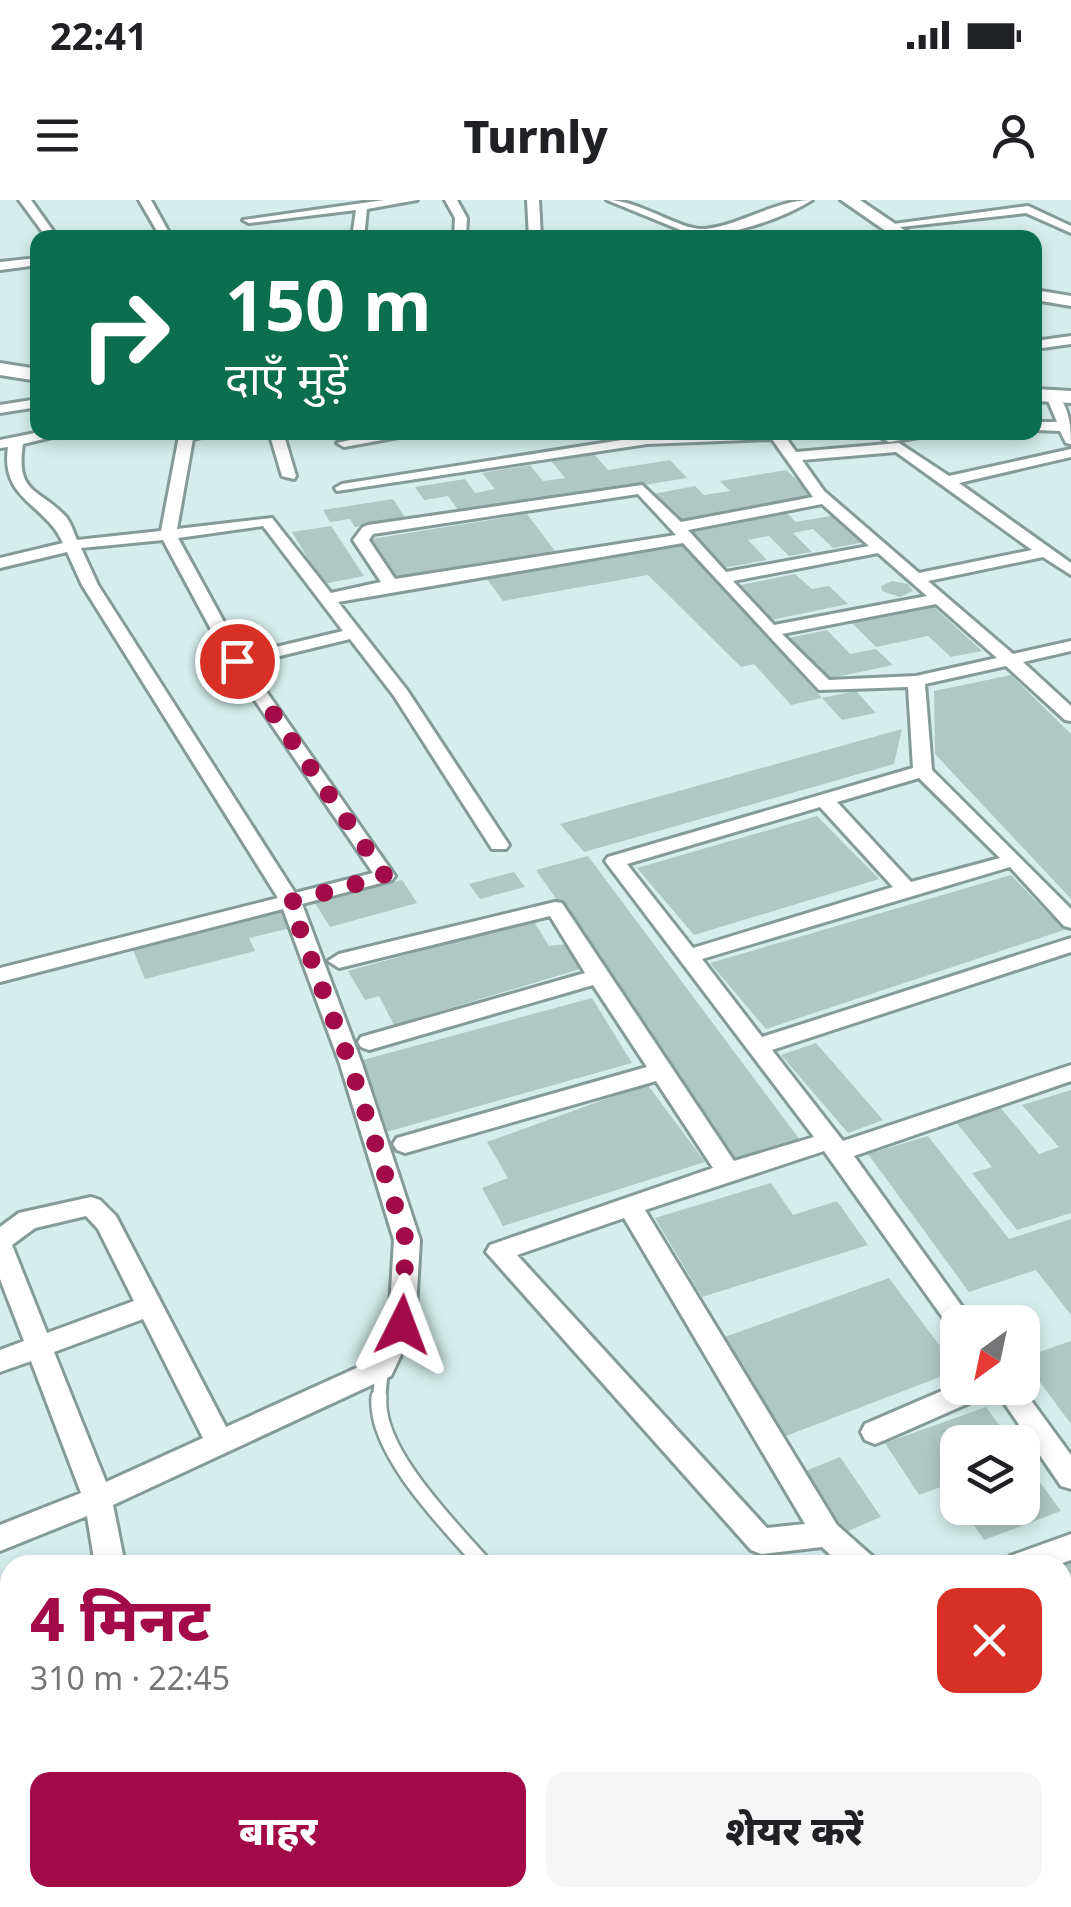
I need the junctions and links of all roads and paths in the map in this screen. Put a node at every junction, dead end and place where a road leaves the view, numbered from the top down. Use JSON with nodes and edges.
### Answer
{"nodes":[{"id":1,"x":31,"y":200,"type":"edge"},
{"id":2,"x":144,"y":200,"type":"edge"},
{"id":3,"x":412,"y":200,"type":"edge"},
{"id":4,"x":450,"y":200,"type":"edge"},
{"id":5,"x":533,"y":200,"type":"edge"},
{"id":6,"x":613,"y":200,"type":"edge"},
{"id":7,"x":646,"y":200,"type":"edge"},
{"id":8,"x":806,"y":200,"type":"edge"},
{"id":9,"x":849,"y":200,"type":"edge"},
{"id":10,"x":627,"y":205,"type":"junction"},
{"id":11,"x":362,"y":206,"type":"junction"},
{"id":12,"x":975,"y":214,"type":"junction"},
{"id":13,"x":249,"y":220,"type":"dead end"},
{"id":14,"x":48,"y":230,"type":"edge"},
{"id":15,"x":162,"y":230,"type":"edge"},
{"id":16,"x":359,"y":230,"type":"edge"},
{"id":17,"x":460,"y":230,"type":"edge"},
{"id":18,"x":535,"y":230,"type":"edge"},
{"id":19,"x":692,"y":230,"type":"edge"},
{"id":20,"x":712,"y":230,"type":"edge"},
{"id":21,"x":899,"y":230,"type":"edge"},
{"id":22,"x":910,"y":230,"type":"edge"},
{"id":23,"x":1007,"y":230,"type":"dead end"},
{"id":24,"x":1071,"y":230,"type":"edge"},
{"id":25,"x":30,"y":262,"type":"edge"},
{"id":26,"x":0,"y":266,"type":"edge"},
{"id":27,"x":1042,"y":296,"type":"edge"},
{"id":28,"x":1071,"y":302,"type":"edge"},
{"id":29,"x":1071,"y":340,"type":"edge"},
{"id":30,"x":1042,"y":345,"type":"edge"},
{"id":31,"x":4,"y":372,"type":"edge"},
{"id":32,"x":30,"y":374,"type":"edge"},
{"id":33,"x":1053,"y":396,"type":"edge"},
{"id":34,"x":30,"y":403,"type":"edge"},
{"id":35,"x":0,"y":409,"type":"edge"},
{"id":36,"x":1042,"y":427,"type":"edge"},
{"id":37,"x":1068,"y":433,"type":"edge"},
{"id":38,"x":185,"y":440,"type":"edge"},
{"id":39,"x":278,"y":440,"type":"edge"},
{"id":40,"x":365,"y":440,"type":"edge"},
{"id":41,"x":647,"y":440,"type":"edge"},
{"id":42,"x":779,"y":440,"type":"edge"},
{"id":43,"x":885,"y":440,"type":"edge"},
{"id":44,"x":891,"y":440,"type":"edge"},
{"id":45,"x":8,"y":442,"type":"edge"},
{"id":46,"x":344,"y":443,"type":"dead end"},
{"id":47,"x":1071,"y":452,"type":"edge"},
{"id":48,"x":792,"y":457,"type":"junction"},
{"id":49,"x":289,"y":476,"type":"dead end"},
{"id":50,"x":8,"y":477,"type":"edge"},
{"id":51,"x":946,"y":481,"type":"junction"},
{"id":52,"x":342,"y":488,"type":"dead end"},
{"id":53,"x":825,"y":499,"type":"junction"},
{"id":54,"x":682,"y":532,"type":"junction"},
{"id":55,"x":168,"y":536,"type":"junction"},
{"id":56,"x":72,"y":546,"type":"junction"},
{"id":57,"x":881,"y":548,"type":"junction"},
{"id":58,"x":1044,"y":552,"type":"junction"},
{"id":59,"x":0,"y":563,"type":"edge"},
{"id":60,"x":1071,"y":570,"type":"edge"},
{"id":61,"x":722,"y":578,"type":"junction"},
{"id":62,"x":917,"y":578,"type":"junction"},
{"id":63,"x":391,"y":586,"type":"junction"},
{"id":64,"x":327,"y":598,"type":"junction"},
{"id":65,"x":939,"y":598,"type":"junction"},
{"id":66,"x":770,"y":631,"type":"junction"},
{"id":67,"x":354,"y":633,"type":"junction"},
{"id":68,"x":1071,"y":646,"type":"edge"},
{"id":69,"x":1010,"y":660,"type":"junction"},
{"id":70,"x":237,"y":661,"type":"junction"},
{"id":71,"x":916,"y":681,"type":"junction"},
{"id":72,"x":1071,"y":716,"type":"edge"},
{"id":73,"x":923,"y":771,"type":"junction"},
{"id":74,"x":822,"y":798,"type":"junction"},
{"id":75,"x":499,"y":844,"type":"dead end"},
{"id":76,"x":1014,"y":860,"type":"junction"},
{"id":77,"x":907,"y":890,"type":"junction"},
{"id":78,"x":290,"y":902,"type":"junction"},
{"id":79,"x":1071,"y":921,"type":"edge"},
{"id":80,"x":1071,"y":945,"type":"edge"},
{"id":81,"x":689,"y":956,"type":"junction"},
{"id":82,"x":339,"y":960,"type":"dead end"},
{"id":83,"x":0,"y":975,"type":"edge"},
{"id":84,"x":598,"y":976,"type":"junction"},
{"id":85,"x":368,"y":1042,"type":"dead end"},
{"id":86,"x":758,"y":1046,"type":"junction"},
{"id":87,"x":662,"y":1071,"type":"junction"},
{"id":88,"x":1071,"y":1073,"type":"edge"},
{"id":89,"x":405,"y":1144,"type":"dead end"},
{"id":90,"x":833,"y":1146,"type":"junction"},
{"id":91,"x":728,"y":1172,"type":"junction"},
{"id":92,"x":630,"y":1206,"type":"junction"},
{"id":93,"x":0,"y":1243,"type":"edge"},
{"id":94,"x":948,"y":1305,"type":"edge"},
{"id":95,"x":150,"y":1306,"type":"junction"},
{"id":96,"x":41,"y":1345,"type":"junction"},
{"id":97,"x":0,"y":1361,"type":"edge"},
{"id":98,"x":382,"y":1368,"type":"junction"},
{"id":99,"x":940,"y":1404,"type":"edge"},
{"id":100,"x":1019,"y":1405,"type":"edge"},
{"id":101,"x":876,"y":1432,"type":"dead end"},
{"id":102,"x":222,"y":1445,"type":"junction"},
{"id":103,"x":1071,"y":1478,"type":"edge"},
{"id":104,"x":98,"y":1499,"type":"junction"},
{"id":105,"x":826,"y":1534,"type":"junction"},
{"id":106,"x":0,"y":1538,"type":"edge"},
{"id":107,"x":108,"y":1555,"type":"edge"},
{"id":108,"x":475,"y":1555,"type":"edge"},
{"id":109,"x":850,"y":1555,"type":"edge"}],
"edges":[{"from":1,"to":14,"type":"street"},
{"from":2,"to":15,"type":"street"},
{"from":3,"to":11,"type":"street"},
{"from":4,"to":17,"type":"street"},
{"from":5,"to":18,"type":"street"},
{"from":6,"to":10,"type":"street"},
{"from":7,"to":10,"type":"street"},
{"from":8,"to":20,"type":"street"},
{"from":9,"to":21,"type":"street"},
{"from":10,"to":19,"type":"street"},
{"from":11,"to":13,"type":"street"},
{"from":11,"to":16,"type":"street"},
{"from":12,"to":22,"type":"street"},
{"from":12,"to":23,"type":"street"},
{"from":12,"to":24,"type":"street"},
{"from":25,"to":26,"type":"street"},
{"from":27,"to":28,"type":"street"},
{"from":29,"to":30,"type":"street"},
{"from":31,"to":32,"type":"street"},
{"from":33,"to":37,"type":"street"},
{"from":34,"to":35,"type":"street"},
{"from":36,"to":37,"type":"street"},
{"from":38,"to":55,"type":"street"},
{"from":39,"to":49,"type":"street"},
{"from":40,"to":46,"type":"street"},
{"from":41,"to":52,"type":"street"},
{"from":42,"to":48,"type":"street"},
{"from":43,"to":48,"type":"street"},
{"from":44,"to":51,"type":"street"},
{"from":45,"to":50,"type":"street"},
{"from":47,"to":51,"type":"street"},
{"from":48,"to":53,"type":"street"},
{"from":50,"to":56,"type":"street"},
{"from":51,"to":58,"type":"street"},
{"from":53,"to":54,"type":"street"},
{"from":53,"to":57,"type":"street"},
{"from":54,"to":61,"type":"street"},
{"from":54,"to":63,"type":"street"},
{"from":54,"to":63,"type":"street"},
{"from":55,"to":56,"type":"street"},
{"from":55,"to":64,"type":"street"},
{"from":55,"to":70,"type":"street"},
{"from":56,"to":59,"type":"street"},
{"from":56,"to":78,"type":"street"},
{"from":57,"to":61,"type":"street"},
{"from":57,"to":62,"type":"street"},
{"from":58,"to":60,"type":"street"},
{"from":58,"to":62,"type":"street"},
{"from":61,"to":66,"type":"street"},
{"from":62,"to":65,"type":"street"},
{"from":63,"to":64,"type":"street"},
{"from":64,"to":67,"type":"street"},
{"from":65,"to":66,"type":"street"},
{"from":65,"to":69,"type":"street"},
{"from":66,"to":71,"type":"street"},
{"from":67,"to":70,"type":"street"},
{"from":67,"to":75,"type":"street"},
{"from":68,"to":69,"type":"street"},
{"from":69,"to":71,"type":"street"},
{"from":69,"to":72,"type":"street"},
{"from":70,"to":78,"type":"street"},
{"from":71,"to":73,"type":"street"},
{"from":73,"to":74,"type":"street"},
{"from":73,"to":76,"type":"street"},
{"from":74,"to":77,"type":"street"},
{"from":74,"to":81,"type":"street"},
{"from":76,"to":77,"type":"street"},
{"from":76,"to":79,"type":"street"},
{"from":77,"to":81,"type":"street"},
{"from":78,"to":83,"type":"street"},
{"from":78,"to":98,"type":"street"},
{"from":80,"to":86,"type":"street"},
{"from":81,"to":86,"type":"street"},
{"from":82,"to":84,"type":"street"},
{"from":84,"to":85,"type":"street"},
{"from":84,"to":87,"type":"street"},
{"from":86,"to":90,"type":"street"},
{"from":87,"to":89,"type":"street"},
{"from":87,"to":91,"type":"street"},
{"from":88,"to":90,"type":"street"},
{"from":90,"to":91,"type":"street"},
{"from":90,"to":94,"type":"street"},
{"from":91,"to":92,"type":"street"},
{"from":92,"to":105,"type":"street"},
{"from":92,"to":105,"type":"street"},
{"from":93,"to":95,"type":"street"},
{"from":93,"to":96,"type":"street"},
{"from":95,"to":96,"type":"street"},
{"from":95,"to":102,"type":"street"},
{"from":96,"to":97,"type":"street"},
{"from":96,"to":104,"type":"street"},
{"from":98,"to":102,"type":"street"},
{"from":98,"to":108,"type":"lane"},
{"from":99,"to":101,"type":"street"},
{"from":100,"to":103,"type":"street"},
{"from":102,"to":104,"type":"street"},
{"from":104,"to":106,"type":"street"},
{"from":104,"to":107,"type":"street"},
{"from":105,"to":109,"type":"street"}]}
